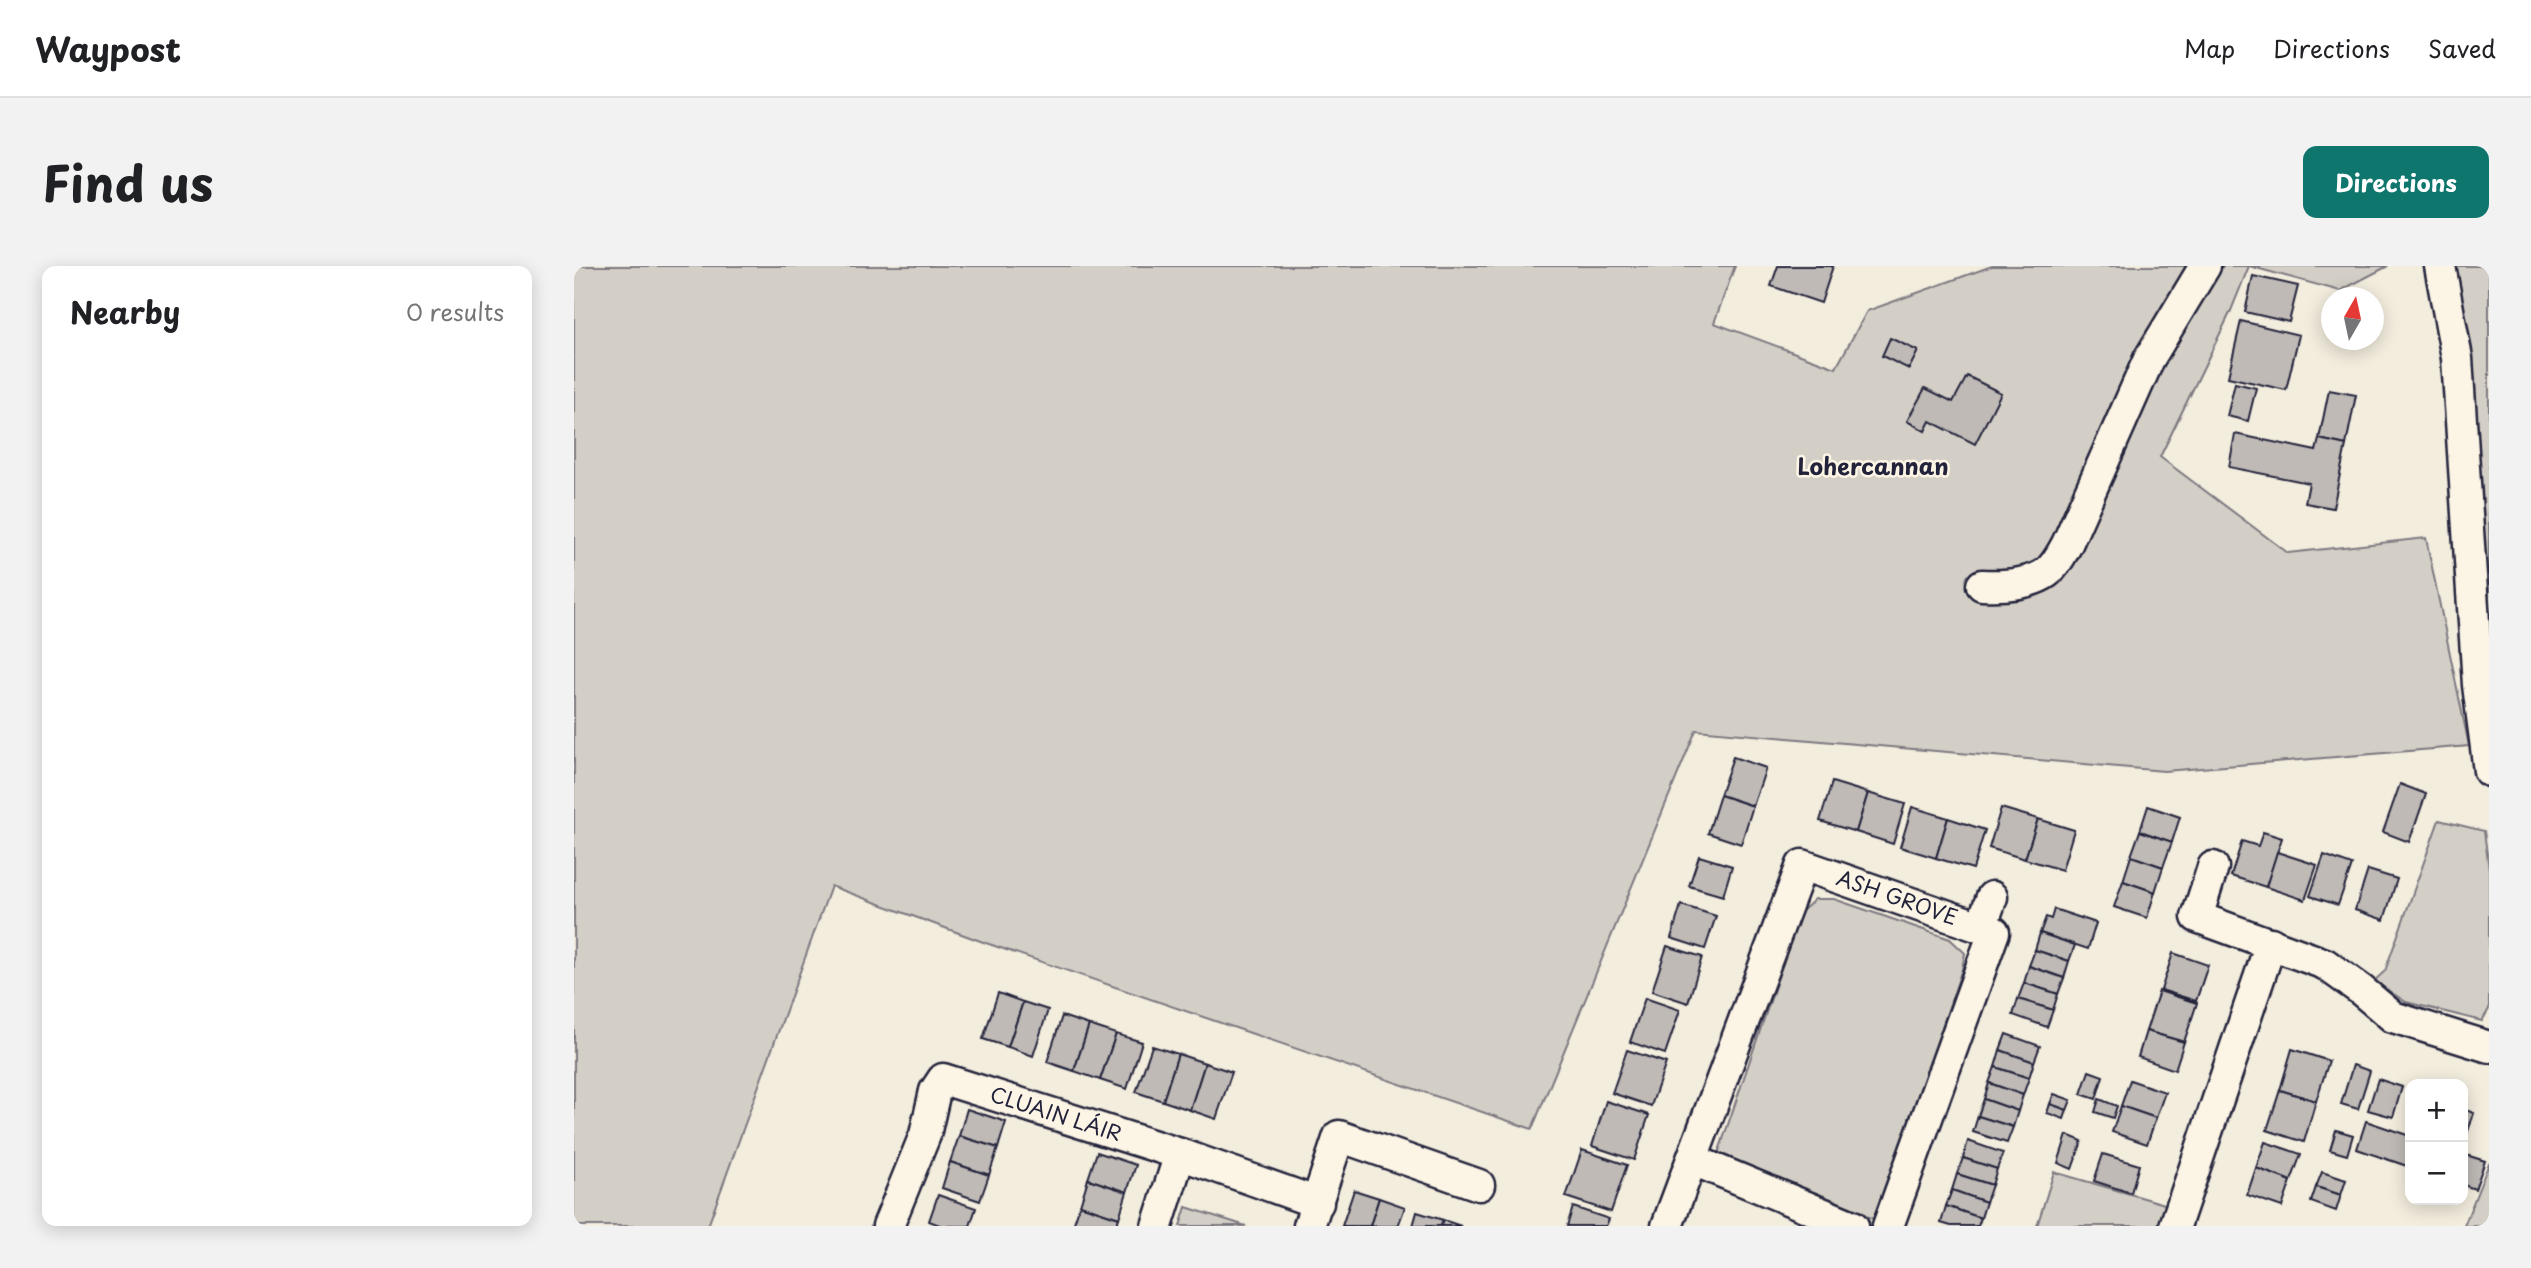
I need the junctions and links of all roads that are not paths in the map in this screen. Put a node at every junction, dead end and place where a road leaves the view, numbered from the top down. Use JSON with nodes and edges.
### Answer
{"nodes":[{"id":1,"x":2205,"y":266,"type":"edge"},
{"id":2,"x":2440,"y":266,"type":"edge"},
{"id":3,"x":1982,"y":585,"type":"dead end"},
{"id":4,"x":2489,"y":771,"type":"edge"},
{"id":5,"x":2213,"y":867,"type":"dead end"},
{"id":6,"x":1992,"y":897,"type":"dead end"},
{"id":7,"x":1981,"y":928,"type":"junction"},
{"id":8,"x":2271,"y":943,"type":"junction"},
{"id":9,"x":2489,"y":1047,"type":"edge"},
{"id":10,"x":1180,"y":1154,"type":"junction"},
{"id":11,"x":1693,"y":1160,"type":"junction"},
{"id":12,"x":1479,"y":1185,"type":"dead end"},
{"id":13,"x":1314,"y":1214,"type":"edge"},
{"id":14,"x":888,"y":1226,"type":"edge"},
{"id":15,"x":1157,"y":1226,"type":"edge"},
{"id":16,"x":1667,"y":1226,"type":"edge"},
{"id":17,"x":1853,"y":1226,"type":"edge"},
{"id":18,"x":1888,"y":1226,"type":"edge"},
{"id":19,"x":2175,"y":1226,"type":"edge"}],
"edges":[{"from":1,"to":3,"type":"street"},
{"from":2,"to":4,"type":"street"},
{"from":5,"to":8,"type":"street"},
{"from":6,"to":7,"type":"street"},
{"from":7,"to":11,"type":"street","name":"ASH GROVE"},
{"from":7,"to":18,"type":"street","name":"ASH GROVE"},
{"from":8,"to":9,"type":"street"},
{"from":8,"to":19,"type":"street"},
{"from":10,"to":13,"type":"street","name":"CLUAIN LÁIR"},
{"from":10,"to":14,"type":"street","name":"CLUAIN LÁIR"},
{"from":10,"to":15,"type":"street"},
{"from":11,"to":16,"type":"street","name":"ASH GROVE"},
{"from":11,"to":17,"type":"street"},
{"from":12,"to":13,"type":"street","name":"CLUAIN LÁIR"}]}
